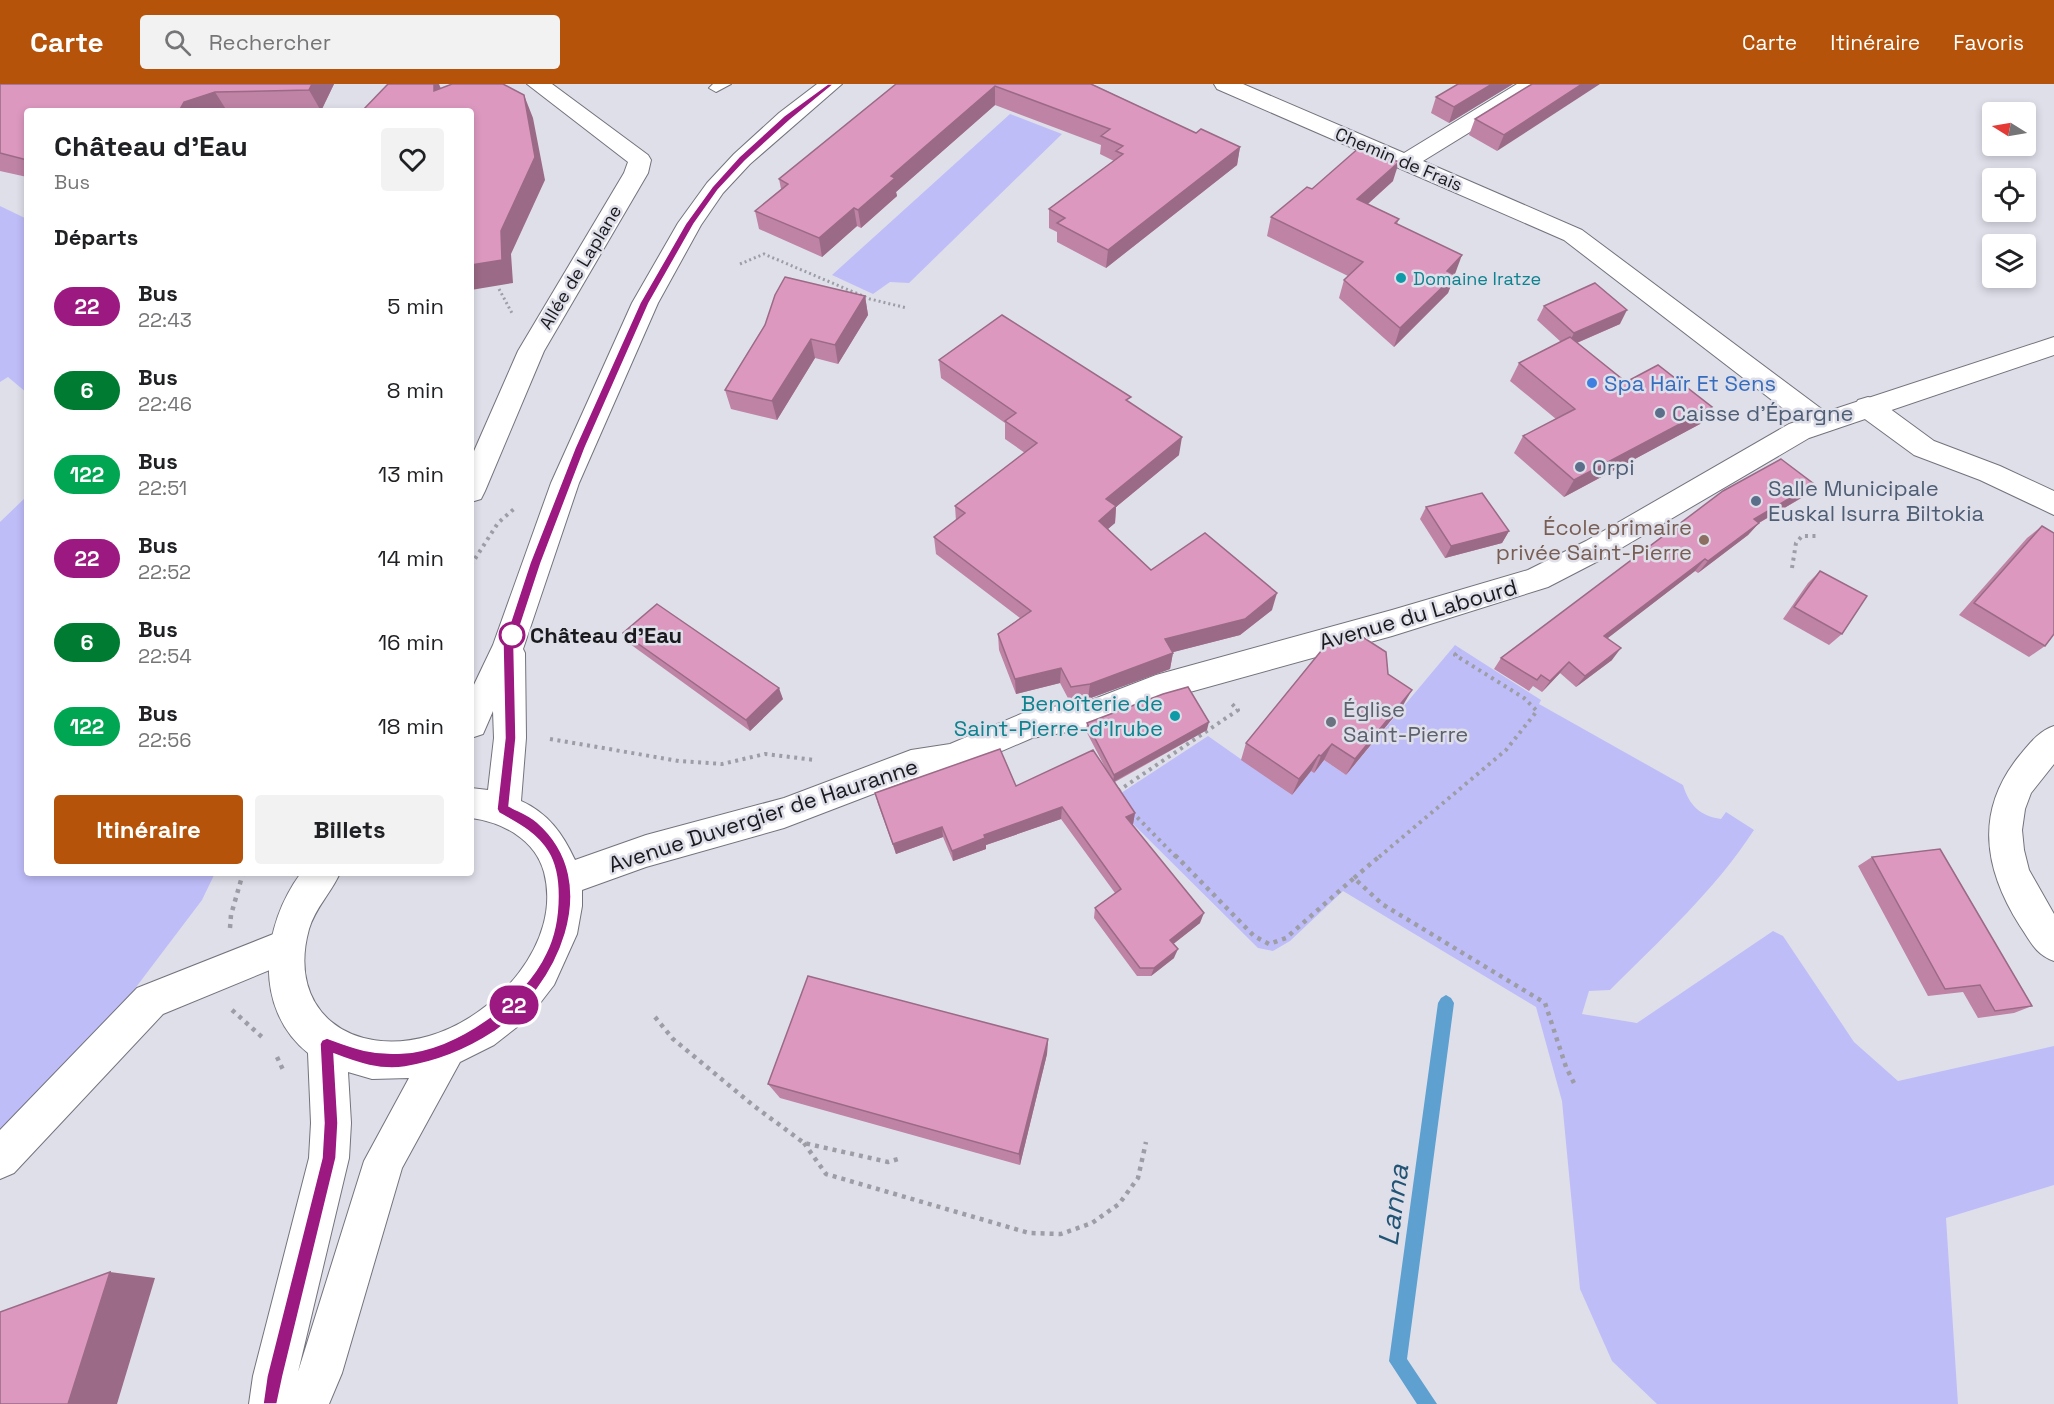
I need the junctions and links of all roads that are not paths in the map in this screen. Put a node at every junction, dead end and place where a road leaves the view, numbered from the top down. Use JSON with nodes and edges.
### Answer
{"nodes":[{"id":1,"x":537,"y":84,"type":"edge"},
{"id":2,"x":831,"y":84,"type":"edge"},
{"id":3,"x":1225,"y":84,"type":"edge"},
{"id":4,"x":1532,"y":84,"type":"edge"},
{"id":5,"x":1405,"y":162,"type":"junction"},
{"id":6,"x":2054,"y":346,"type":"edge"},
{"id":7,"x":1868,"y":407,"type":"junction"},
{"id":8,"x":1821,"y":423,"type":"junction"},
{"id":9,"x":474,"y":484,"type":"edge"},
{"id":10,"x":2054,"y":504,"type":"edge"},
{"id":11,"x":509,"y":645,"type":"junction"},
{"id":12,"x":474,"y":718,"type":"edge"},
{"id":13,"x":1063,"y":719,"type":"joint"},
{"id":14,"x":2054,"y":740,"type":"edge"},
{"id":15,"x":487,"y":806,"type":"edge"},
{"id":16,"x":320,"y":876,"type":"edge"},
{"id":17,"x":564,"y":880,"type":"junction"},
{"id":18,"x":2054,"y":944,"type":"edge"},
{"id":19,"x":286,"y":946,"type":"junction"},
{"id":20,"x":327,"y":1044,"type":"junction"},
{"id":21,"x":446,"y":1050,"type":"junction"},
{"id":22,"x":0,"y":1159,"type":"edge"},
{"id":23,"x":271,"y":1404,"type":"edge"},
{"id":24,"x":306,"y":1404,"type":"edge"}],
"edges":[{"from":1,"to":9,"type":"street","name":"Allée de Laplane"},
{"from":2,"to":11,"type":"street"},
{"from":3,"to":5,"type":"street","name":"Chemin de Frais"},
{"from":4,"to":5,"type":"street"},
{"from":5,"to":8,"type":"street","name":"Chemin de Frais"},
{"from":6,"to":7,"type":"street","name":"Avenue du Labourd"},
{"from":7,"to":8,"type":"street","name":"Avenue du Labourd"},
{"from":7,"to":10,"type":"street"},
{"from":8,"to":13,"type":"street","name":"Avenue du Labourd"},
{"from":11,"to":12,"type":"street"},
{"from":11,"to":15,"type":"street"},
{"from":13,"to":17,"type":"street","name":"Avenue Duvergier de Hauranne"},
{"from":14,"to":18,"type":"street"},
{"from":15,"to":17,"type":"street"},
{"from":16,"to":19,"type":"street"},
{"from":17,"to":21,"type":"street"},
{"from":19,"to":20,"type":"street"},
{"from":19,"to":22,"type":"street"},
{"from":20,"to":21,"type":"street"},
{"from":20,"to":23,"type":"street"},
{"from":21,"to":24,"type":"street"}]}
